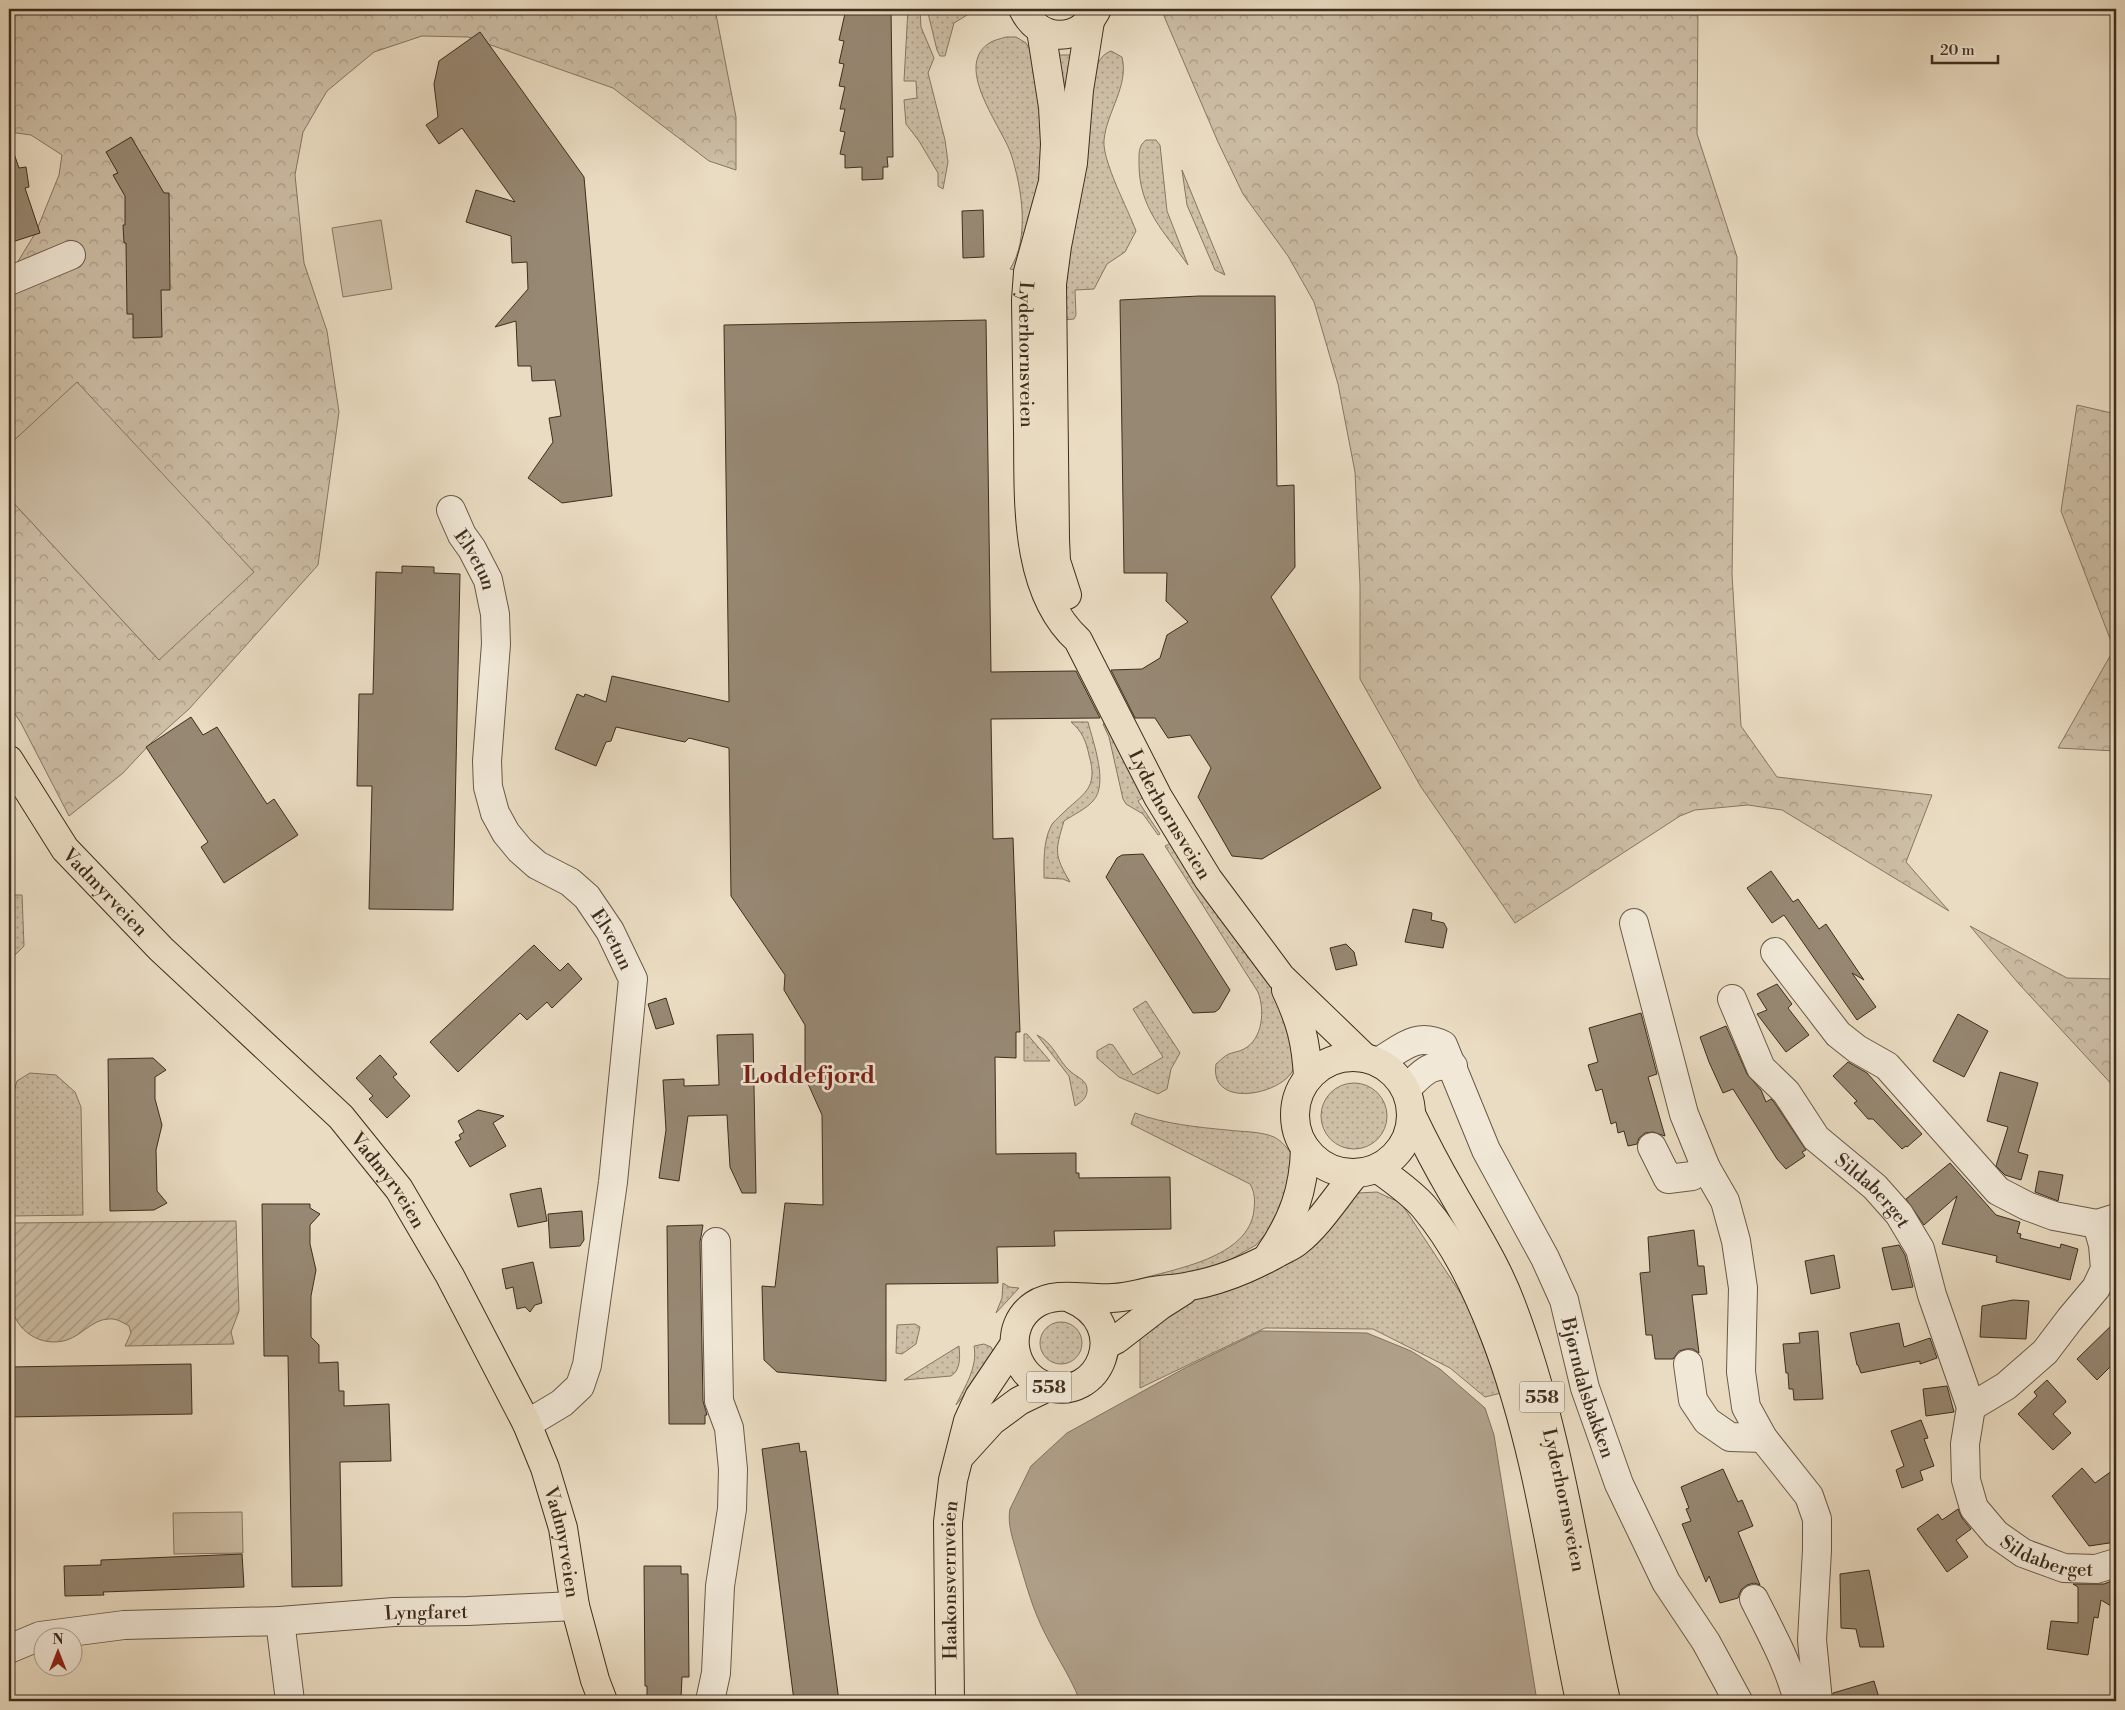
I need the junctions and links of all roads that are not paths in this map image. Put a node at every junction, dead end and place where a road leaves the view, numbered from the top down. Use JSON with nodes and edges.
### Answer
{"nodes":[{"id":1,"x":1023,"y":9,"type":"edge"},
{"id":2,"x":1093,"y":15,"type":"edge"},
{"id":3,"x":1041,"y":30,"type":"junction"},
{"id":4,"x":71,"y":255,"type":"dead end"},
{"id":5,"x":9,"y":281,"type":"edge"},
{"id":6,"x":451,"y":510,"type":"dead end"},
{"id":7,"x":1078,"y":640,"type":"junction"},
{"id":8,"x":9,"y":760,"type":"edge"},
{"id":9,"x":1634,"y":923,"type":"dead end"},
{"id":10,"x":1775,"y":952,"type":"dead end"},
{"id":11,"x":1281,"y":977,"type":"junction"},
{"id":12,"x":1732,"y":999,"type":"dead end"},
{"id":13,"x":1371,"y":1060,"type":"junction"},
{"id":14,"x":1453,"y":1066,"type":"junction"},
{"id":15,"x":1308,"y":1077,"type":"junction"},
{"id":16,"x":1406,"y":1089,"type":"junction"},
{"id":17,"x":1412,"y":1116,"type":"junction"},
{"id":18,"x":1652,"y":1147,"type":"dead end"},
{"id":19,"x":1305,"y":1148,"type":"junction"},
{"id":20,"x":1706,"y":1168,"type":"junction"},
{"id":21,"x":1367,"y":1170,"type":"junction"},
{"id":22,"x":2107,"y":1221,"type":"edge"},
{"id":23,"x":716,"y":1242,"type":"dead end"},
{"id":24,"x":1267,"y":1258,"type":"junction"},
{"id":25,"x":1191,"y":1286,"type":"junction"},
{"id":26,"x":1070,"y":1298,"type":"junction"},
{"id":27,"x":1014,"y":1345,"type":"junction"},
{"id":28,"x":1105,"y":1345,"type":"junction"},
{"id":29,"x":1688,"y":1364,"type":"dead end"},
{"id":30,"x":1048,"y":1387,"type":"junction"},
{"id":31,"x":1971,"y":1407,"type":"junction"},
{"id":32,"x":527,"y":1424,"type":"junction"},
{"id":33,"x":1764,"y":1438,"type":"junction"},
{"id":34,"x":958,"y":1459,"type":"junction"},
{"id":35,"x":2116,"y":1563,"type":"edge"},
{"id":36,"x":1754,"y":1599,"type":"dead end"},
{"id":37,"x":575,"y":1606,"type":"junction"},
{"id":38,"x":280,"y":1621,"type":"junction"},
{"id":39,"x":9,"y":1649,"type":"edge"},
{"id":40,"x":290,"y":1701,"type":"edge"},
{"id":41,"x":603,"y":1701,"type":"edge"},
{"id":42,"x":710,"y":1701,"type":"edge"},
{"id":43,"x":950,"y":1701,"type":"edge"},
{"id":44,"x":1580,"y":1701,"type":"edge"},
{"id":45,"x":1606,"y":1701,"type":"edge"},
{"id":46,"x":1738,"y":1701,"type":"edge"},
{"id":47,"x":1798,"y":1701,"type":"edge"},
{"id":48,"x":1818,"y":1701,"type":"edge"}],
"edges":[{"from":1,"to":3,"type":"main road"},
{"from":2,"to":3,"type":"main road"},
{"from":2,"to":7,"type":"main road","name":"Lyderhornsveien"},
{"from":3,"to":7,"type":"main road","name":"Lyderhornsveien"},
{"from":4,"to":5,"type":"street"},
{"from":6,"to":32,"type":"street","name":"Elvetun"},
{"from":7,"to":11,"type":"main road","name":"Lyderhornsveien"},
{"from":8,"to":32,"type":"main road","name":"Vadmyrveien"},
{"from":9,"to":20,"type":"street"},
{"from":10,"to":22,"type":"street"},
{"from":11,"to":13,"type":"main road","name":"Lyderhornsveien"},
{"from":11,"to":15,"type":"main road","name":"Lyderhornsveien"},
{"from":12,"to":31,"type":"street","name":"Sildaberget"},
{"from":13,"to":14,"type":"street","name":"Bjørndalsbakken"},
{"from":13,"to":15,"type":"main road"},
{"from":13,"to":16,"type":"main road","number":"558"},
{"from":14,"to":16,"type":"street"},
{"from":14,"to":46,"type":"street","name":"Bjørndalsbakken"},
{"from":15,"to":19,"type":"main road"},
{"from":16,"to":17,"type":"main road","number":"558"},
{"from":17,"to":21,"type":"main road","number":"558"},
{"from":17,"to":45,"type":"main road","name":"Lyderhornsveien","number":"558"},
{"from":18,"to":20,"type":"street"},
{"from":19,"to":21,"type":"main road"},
{"from":19,"to":24,"type":"main road"},
{"from":20,"to":33,"type":"street"},
{"from":21,"to":24,"type":"main road","number":"558"},
{"from":21,"to":44,"type":"main road","name":"Lyderhornsveien","number":"558"},
{"from":22,"to":31,"type":"street"},
{"from":23,"to":42,"type":"street"},
{"from":24,"to":25,"type":"main road","number":"558"},
{"from":25,"to":26,"type":"main road","number":"558"},
{"from":25,"to":28,"type":"main road","number":"558"},
{"from":26,"to":27,"type":"main road","number":"558"},
{"from":26,"to":28,"type":"main road"},
{"from":27,"to":30,"type":"main road","number":"558"},
{"from":27,"to":34,"type":"main road","name":"Haakonsvernveien","number":"558"},
{"from":28,"to":30,"type":"main road","number":"558"},
{"from":29,"to":33,"type":"street"},
{"from":30,"to":34,"type":"main road","name":"Haakonsvernveien","number":"558"},
{"from":31,"to":35,"type":"street","name":"Sildaberget"},
{"from":32,"to":37,"type":"main road","name":"Vadmyrveien"},
{"from":33,"to":48,"type":"street"},
{"from":34,"to":43,"type":"main road","name":"Haakonsvernveien","number":"558"},
{"from":36,"to":47,"type":"street"},
{"from":37,"to":38,"type":"street","name":"Lyngfaret"},
{"from":37,"to":41,"type":"main road","name":"Vadmyrveien"},
{"from":38,"to":39,"type":"street","name":"Lyngfaret"},
{"from":38,"to":40,"type":"street"}]}
